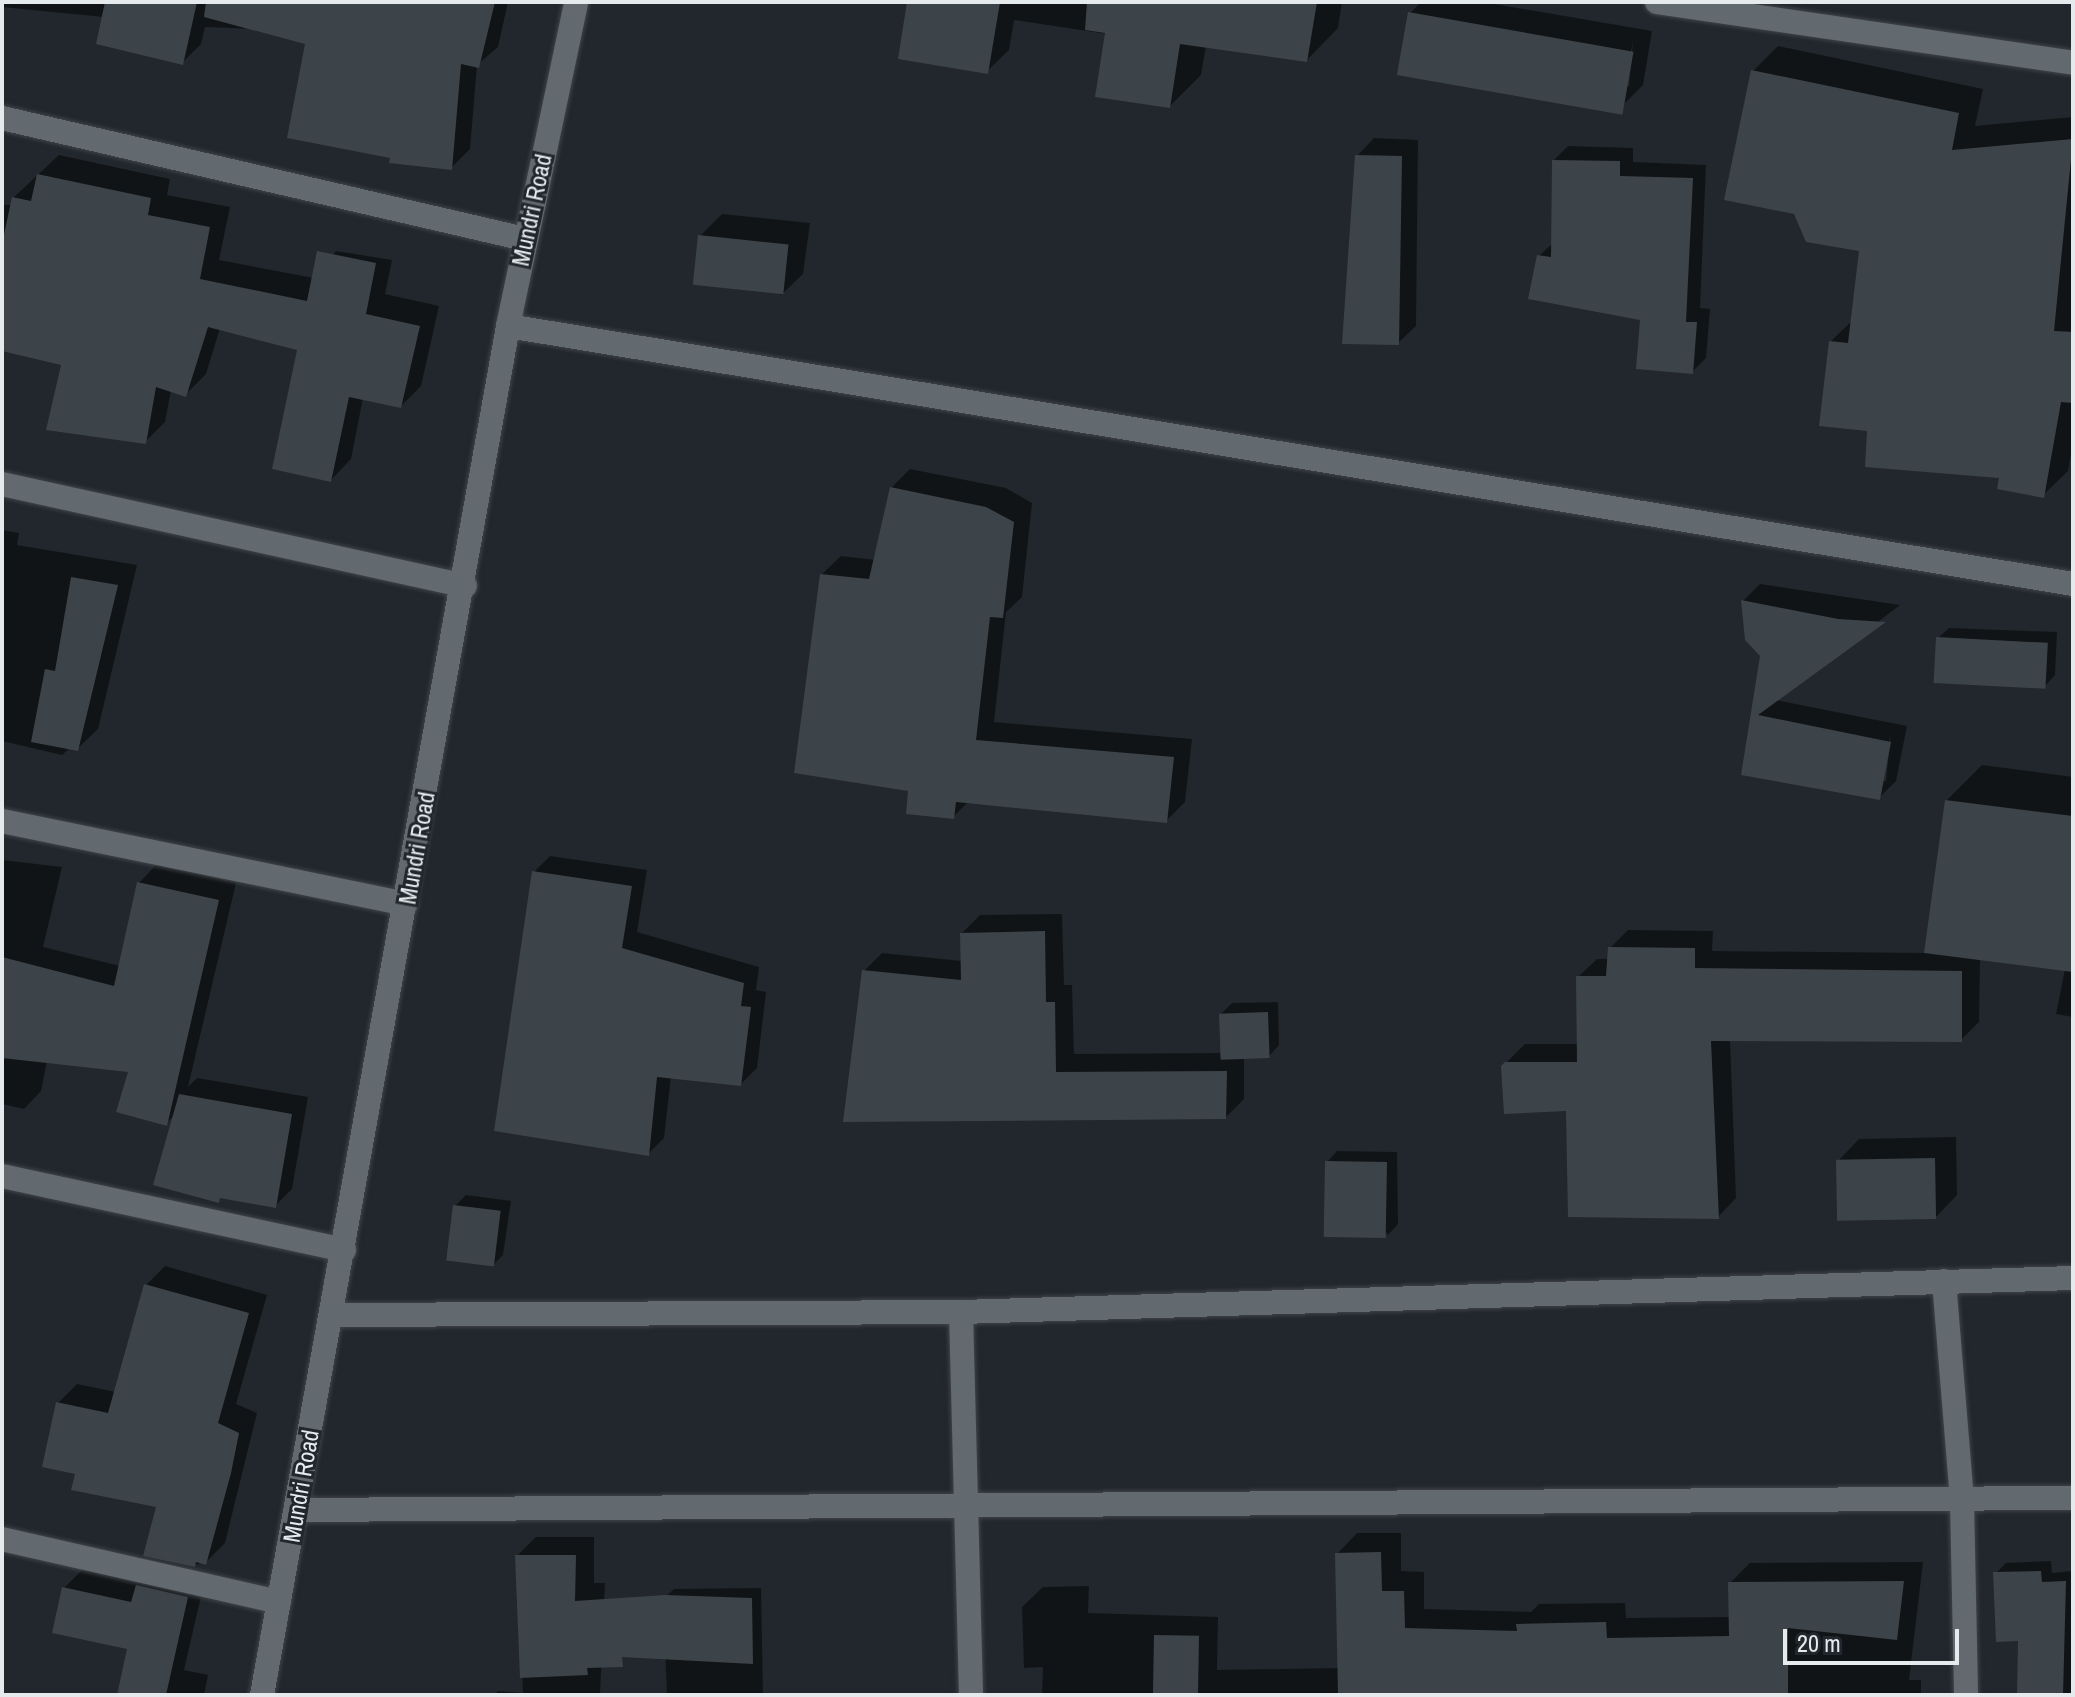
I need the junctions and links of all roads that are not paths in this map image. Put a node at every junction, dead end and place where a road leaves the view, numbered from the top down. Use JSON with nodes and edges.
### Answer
{"nodes":[{"id":1,"x":576,"y":2,"type":"edge"},
{"id":2,"x":1657,"y":2,"type":"edge"},
{"id":3,"x":2073,"y":63,"type":"edge"},
{"id":4,"x":2,"y":118,"type":"edge"},
{"id":5,"x":525,"y":239,"type":"junction"},
{"id":6,"x":508,"y":326,"type":"junction"},
{"id":7,"x":2,"y":484,"type":"edge"},
{"id":8,"x":2073,"y":584,"type":"edge"},
{"id":9,"x":465,"y":586,"type":"junction"},
{"id":10,"x":2,"y":821,"type":"edge"},
{"id":11,"x":406,"y":904,"type":"junction"},
{"id":12,"x":2,"y":1176,"type":"edge"},
{"id":13,"x":344,"y":1250,"type":"junction"},
{"id":14,"x":2073,"y":1278,"type":"edge"},
{"id":15,"x":1944,"y":1281,"type":"junction"},
{"id":16,"x":961,"y":1312,"type":"junction"},
{"id":17,"x":332,"y":1315,"type":"junction"},
{"id":18,"x":2073,"y":1498,"type":"edge"},
{"id":19,"x":1962,"y":1501,"type":"junction"},
{"id":20,"x":964,"y":1503,"type":"junction"},
{"id":21,"x":296,"y":1510,"type":"junction"},
{"id":22,"x":2,"y":1539,"type":"edge"},
{"id":23,"x":279,"y":1602,"type":"junction"},
{"id":24,"x":262,"y":1695,"type":"edge"},
{"id":25,"x":971,"y":1695,"type":"edge"},
{"id":26,"x":1966,"y":1695,"type":"edge"}],
"edges":[{"from":1,"to":5,"type":"street","name":"Mundri Road"},
{"from":2,"to":3,"type":"street"},
{"from":4,"to":5,"type":"street"},
{"from":5,"to":6,"type":"street","name":"Mundri Road"},
{"from":6,"to":8,"type":"street"},
{"from":6,"to":9,"type":"street","name":"Mundri Road"},
{"from":7,"to":9,"type":"street"},
{"from":9,"to":11,"type":"street","name":"Mundri Road"},
{"from":10,"to":11,"type":"street"},
{"from":11,"to":13,"type":"street","name":"Mundri Road"},
{"from":12,"to":13,"type":"street"},
{"from":13,"to":17,"type":"street","name":"Mundri Road"},
{"from":14,"to":15,"type":"street"},
{"from":15,"to":16,"type":"street"},
{"from":15,"to":19,"type":"street"},
{"from":16,"to":17,"type":"street"},
{"from":16,"to":20,"type":"street"},
{"from":17,"to":21,"type":"street","name":"Mundri Road"},
{"from":18,"to":19,"type":"street"},
{"from":19,"to":20,"type":"street"},
{"from":19,"to":26,"type":"street"},
{"from":20,"to":21,"type":"street"},
{"from":20,"to":25,"type":"street"},
{"from":21,"to":23,"type":"street","name":"Mundri Road"},
{"from":22,"to":23,"type":"street"},
{"from":23,"to":24,"type":"street","name":"Mundri Road"}]}
